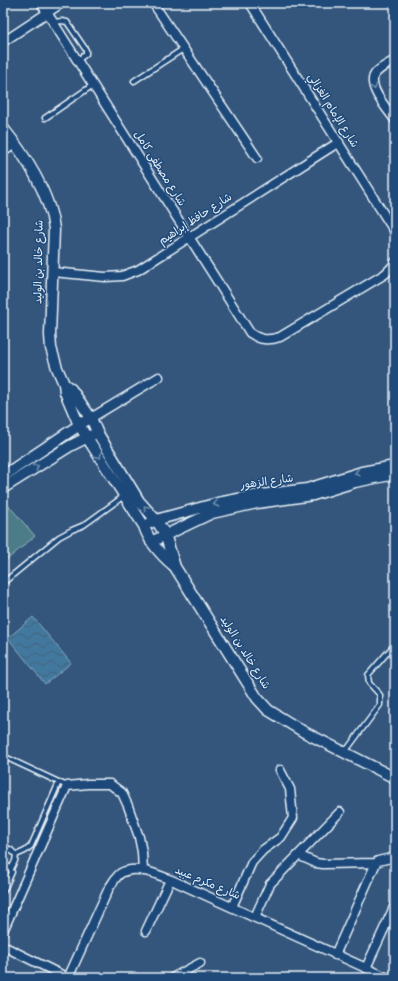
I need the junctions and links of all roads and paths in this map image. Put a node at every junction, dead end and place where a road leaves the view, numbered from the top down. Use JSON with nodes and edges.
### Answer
{"nodes":[{"id":1,"x":42,"y":3,"type":"edge"},
{"id":2,"x":62,"y":3,"type":"edge"},
{"id":3,"x":153,"y":3,"type":"edge"},
{"id":4,"x":250,"y":3,"type":"edge"},
{"id":5,"x":47,"y":12,"type":"junction"},
{"id":6,"x":54,"y":22,"type":"junction"},
{"id":7,"x":3,"y":42,"type":"edge"},
{"id":8,"x":184,"y":49,"type":"junction"},
{"id":9,"x":78,"y":60,"type":"junction"},
{"id":10,"x":395,"y":60,"type":"edge"},
{"id":11,"x":134,"y":81,"type":"dead end"},
{"id":12,"x":93,"y":85,"type":"junction"},
{"id":13,"x":45,"y":118,"type":"dead end"},
{"id":14,"x":395,"y":120,"type":"edge"},
{"id":15,"x":3,"y":128,"type":"edge"},
{"id":16,"x":339,"y":142,"type":"junction"},
{"id":17,"x":15,"y":144,"type":"junction"},
{"id":18,"x":3,"y":152,"type":"edge"},
{"id":19,"x":257,"y":158,"type":"dead end"},
{"id":20,"x":395,"y":232,"type":"edge"},
{"id":21,"x":189,"y":238,"type":"junction"},
{"id":22,"x":395,"y":262,"type":"edge"},
{"id":23,"x":53,"y":272,"type":"junction"},
{"id":24,"x":159,"y":377,"type":"dead end"},
{"id":25,"x":64,"y":384,"type":"junction"},
{"id":26,"x":91,"y":418,"type":"junction"},
{"id":27,"x":79,"y":425,"type":"junction"},
{"id":28,"x":97,"y":432,"type":"junction"},
{"id":29,"x":87,"y":438,"type":"junction"},
{"id":30,"x":395,"y":466,"type":"edge"},
{"id":31,"x":395,"y":474,"type":"edge"},
{"id":32,"x":3,"y":476,"type":"edge"},
{"id":33,"x":3,"y":488,"type":"edge"},
{"id":34,"x":124,"y":496,"type":"junction"},
{"id":35,"x":156,"y":520,"type":"junction"},
{"id":36,"x":144,"y":526,"type":"junction"},
{"id":37,"x":165,"y":534,"type":"junction"},
{"id":38,"x":151,"y":542,"type":"junction"},
{"id":39,"x":176,"y":567,"type":"junction"},
{"id":40,"x":3,"y":583,"type":"edge"},
{"id":41,"x":395,"y":644,"type":"edge"},
{"id":42,"x":345,"y":753,"type":"junction"},
{"id":43,"x":3,"y":756,"type":"edge"},
{"id":44,"x":280,"y":770,"type":"dead end"},
{"id":45,"x":395,"y":778,"type":"edge"},
{"id":46,"x":59,"y":782,"type":"junction"},
{"id":47,"x":67,"y":786,"type":"junction"},
{"id":48,"x":340,"y":812,"type":"dead end"},
{"id":49,"x":3,"y":846,"type":"edge"},
{"id":50,"x":16,"y":855,"type":"junction"},
{"id":51,"x":298,"y":855,"type":"junction"},
{"id":52,"x":395,"y":856,"type":"edge"},
{"id":53,"x":376,"y":863,"type":"junction"},
{"id":54,"x":3,"y":864,"type":"edge"},
{"id":55,"x":11,"y":869,"type":"junction"},
{"id":56,"x":143,"y":871,"type":"junction"},
{"id":57,"x":170,"y":880,"type":"junction"},
{"id":58,"x":3,"y":892,"type":"edge"},
{"id":59,"x":395,"y":906,"type":"edge"},
{"id":60,"x":232,"y":907,"type":"junction"},
{"id":61,"x":256,"y":918,"type":"junction"},
{"id":62,"x":3,"y":931,"type":"edge"},
{"id":63,"x":146,"y":931,"type":"dead end"},
{"id":64,"x":3,"y":946,"type":"edge"},
{"id":65,"x":335,"y":955,"type":"junction"},
{"id":66,"x":200,"y":964,"type":"dead end"},
{"id":67,"x":370,"y":973,"type":"edge"},
{"id":68,"x":68,"y":978,"type":"edge"},
{"id":69,"x":172,"y":978,"type":"edge"},
{"id":70,"x":388,"y":978,"type":"edge"}],
"edges":[{"from":1,"to":5,"type":"street","name":"شارع مصطفى كامل"},
{"from":2,"to":5,"type":"street"},
{"from":3,"to":8,"type":"street"},
{"from":4,"to":16,"type":"street","name":"شارع الإمام الغزالي"},
{"from":5,"to":6,"type":"street","name":"شارع مصطفى كامل"},
{"from":5,"to":7,"type":"street"},
{"from":6,"to":9,"type":"street","name":"شارع مصطفى كامل"},
{"from":6,"to":9,"type":"lane"},
{"from":8,"to":11,"type":"lane"},
{"from":8,"to":19,"type":"street"},
{"from":9,"to":12,"type":"street","name":"شارع مصطفى كامل"},
{"from":10,"to":14,"type":"street","one_way":true},
{"from":12,"to":13,"type":"lane"},
{"from":12,"to":21,"type":"street","name":"شارع مصطفى كامل"},
{"from":15,"to":17,"type":"street","name":"شارع خالد بن الوليد"},
{"from":16,"to":20,"type":"street","name":"شارع الإمام الغزالي"},
{"from":16,"to":21,"type":"street","name":"شارع حافظ إبراهيم"},
{"from":17,"to":18,"type":"street"},
{"from":17,"to":23,"type":"street","name":"شارع خالد بن الوليد"},
{"from":21,"to":22,"type":"street","name":"شارع مصطفى كامل"},
{"from":21,"to":23,"type":"street","name":"شارع حافظ إبراهيم"},
{"from":23,"to":25,"type":"street","name":"شارع خالد بن الوليد"},
{"from":24,"to":26,"type":"street"},
{"from":25,"to":26,"type":"street","name":"شارع خالد بن الوليد"},
{"from":25,"to":27,"type":"street","name":"شارع خالد بن الوليد"},
{"from":26,"to":27,"type":"street"},
{"from":26,"to":28,"type":"street","name":"شارع خالد بن الوليد"},
{"from":27,"to":29,"type":"street","name":"شارع خالد بن الوليد"},
{"from":27,"to":32,"type":"street"},
{"from":28,"to":29,"type":"street"},
{"from":35,"to":28,"type":"street","name":"شارع خالد بن الوليد","one_way":true},
{"from":33,"to":29,"type":"street","one_way":true},
{"from":29,"to":34,"type":"street","name":"شارع خالد بن الوليد","one_way":true},
{"from":30,"to":35,"type":"street","name":"شارع الزهور","one_way":true},
{"from":31,"to":37,"type":"street","name":"شارع الزهور"},
{"from":34,"to":36,"type":"street","name":"شارع خالد بن الوليد"},
{"from":34,"to":40,"type":"lane"},
{"from":35,"to":36,"type":"street","name":"شارع الزهور"},
{"from":35,"to":37,"type":"street","name":"شارع خالد بن الوليد"},
{"from":36,"to":38,"type":"street","name":"شارع خالد بن الوليد"},
{"from":37,"to":38,"type":"street","name":"شارع الزهور"},
{"from":37,"to":39,"type":"street","name":"شارع خالد بن الوليد"},
{"from":38,"to":39,"type":"street","name":"شارع خالد بن الوليد"},
{"from":39,"to":42,"type":"street","name":"شارع خالد بن الوليد"},
{"from":41,"to":42,"type":"lane"},
{"from":42,"to":45,"type":"street","name":"شارع خالد بن الوليد"},
{"from":43,"to":46,"type":"lane"},
{"from":44,"to":60,"type":"street"},
{"from":46,"to":47,"type":"lane"},
{"from":46,"to":50,"type":"lane"},
{"from":47,"to":56,"type":"street"},
{"from":47,"to":62,"type":"street"},
{"from":48,"to":51,"type":"street"},
{"from":49,"to":50,"type":"lane"},
{"from":50,"to":55,"type":"lane"},
{"from":51,"to":53,"type":"street"},
{"from":51,"to":61,"type":"street"},
{"from":52,"to":53,"type":"street"},
{"from":53,"to":65,"type":"street"},
{"from":54,"to":55,"type":"lane"},
{"from":55,"to":58,"type":"lane"},
{"from":56,"to":57,"type":"street","name":"شارع مكرم عبيد"},
{"from":56,"to":68,"type":"street","name":"شارع مكرم عبيد"},
{"from":57,"to":60,"type":"street","name":"شارع مكرم عبيد"},
{"from":57,"to":63,"type":"street"},
{"from":59,"to":67,"type":"street"},
{"from":60,"to":61,"type":"street","name":"شارع مكرم عبيد"},
{"from":61,"to":65,"type":"street","name":"شارع مكرم عبيد"},
{"from":64,"to":68,"type":"street"},
{"from":65,"to":67,"type":"street","name":"شارع مكرم عبيد"},
{"from":66,"to":69,"type":"street"},
{"from":67,"to":70,"type":"street","name":"شارع مكرم عبيد"}]}
